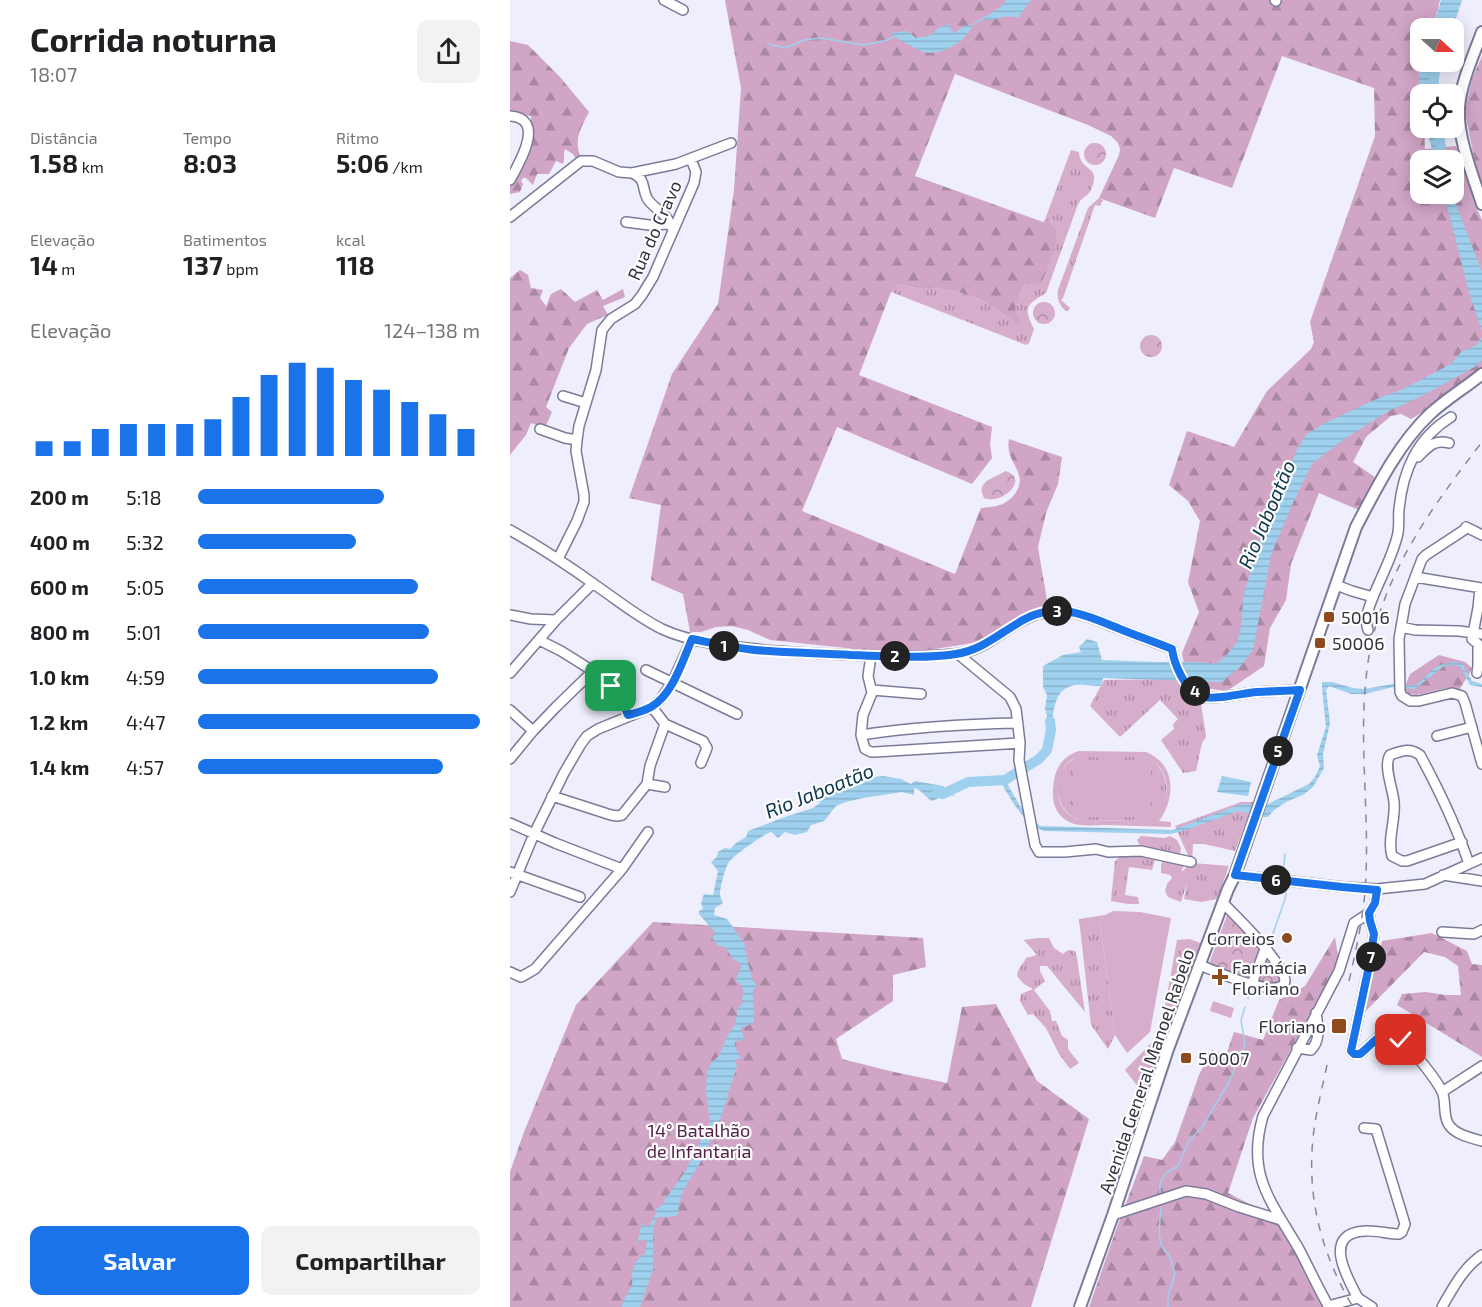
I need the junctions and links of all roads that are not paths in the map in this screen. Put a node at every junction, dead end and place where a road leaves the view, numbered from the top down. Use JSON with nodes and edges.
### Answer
{"nodes":[{"id":1,"x":664,"y":0,"type":"edge"},
{"id":2,"x":683,"y":10,"type":"dead end"},
{"id":3,"x":1482,"y":32,"type":"edge"},
{"id":4,"x":510,"y":116,"type":"edge"},
{"id":5,"x":731,"y":143,"type":"dead end"},
{"id":6,"x":691,"y":159,"type":"junction"},
{"id":7,"x":632,"y":173,"type":"junction"},
{"id":8,"x":510,"y":180,"type":"edge"},
{"id":9,"x":1482,"y":204,"type":"edge"},
{"id":10,"x":510,"y":217,"type":"edge"},
{"id":11,"x":626,"y":222,"type":"dead end"},
{"id":12,"x":672,"y":227,"type":"junction"},
{"id":13,"x":1482,"y":374,"type":"edge"},
{"id":14,"x":563,"y":396,"type":"dead end"},
{"id":15,"x":586,"y":403,"type":"junction"},
{"id":16,"x":1451,"y":417,"type":"dead end"},
{"id":17,"x":540,"y":429,"type":"dead end"},
{"id":18,"x":577,"y":440,"type":"junction"},
{"id":19,"x":1449,"y":443,"type":"dead end"},
{"id":20,"x":1405,"y":479,"type":"junction"},
{"id":21,"x":510,"y":530,"type":"edge"},
{"id":22,"x":1482,"y":535,"type":"edge"},
{"id":23,"x":558,"y":559,"type":"junction"},
{"id":24,"x":1415,"y":577,"type":"junction"},
{"id":25,"x":592,"y":583,"type":"junction"},
{"id":26,"x":1336,"y":585,"type":"junction"},
{"id":27,"x":1481,"y":588,"type":"edge"},
{"id":28,"x":1373,"y":597,"type":"junction"},
{"id":29,"x":510,"y":616,"type":"edge"},
{"id":30,"x":556,"y":620,"type":"junction"},
{"id":31,"x":1401,"y":627,"type":"junction"},
{"id":32,"x":1368,"y":630,"type":"dead end"},
{"id":33,"x":1477,"y":634,"type":"edge"},
{"id":34,"x":692,"y":639,"type":"junction"},
{"id":35,"x":539,"y":640,"type":"junction"},
{"id":36,"x":958,"y":654,"type":"junction"},
{"id":37,"x":871,"y":656,"type":"junction"},
{"id":38,"x":646,"y":670,"type":"dead end"},
{"id":39,"x":593,"y":671,"type":"junction"},
{"id":40,"x":510,"y":673,"type":"edge"},
{"id":41,"x":1477,"y":673,"type":"dead end"},
{"id":42,"x":672,"y":683,"type":"junction"},
{"id":43,"x":872,"y":690,"type":"junction"},
{"id":44,"x":1300,"y":690,"type":"junction"},
{"id":45,"x":921,"y":694,"type":"dead end"},
{"id":46,"x":652,"y":706,"type":"junction"},
{"id":47,"x":510,"y":710,"type":"edge"},
{"id":48,"x":737,"y":714,"type":"dead end"},
{"id":49,"x":628,"y":715,"type":"junction"},
{"id":50,"x":1018,"y":723,"type":"junction"},
{"id":51,"x":665,"y":724,"type":"junction"},
{"id":52,"x":1472,"y":727,"type":"junction"},
{"id":53,"x":533,"y":731,"type":"junction"},
{"id":54,"x":861,"y":735,"type":"junction"},
{"id":55,"x":1437,"y":736,"type":"dead end"},
{"id":56,"x":1020,"y":743,"type":"junction"},
{"id":57,"x":510,"y":759,"type":"edge"},
{"id":58,"x":701,"y":763,"type":"dead end"},
{"id":59,"x":1482,"y":764,"type":"edge"},
{"id":60,"x":647,"y":784,"type":"junction"},
{"id":61,"x":665,"y":787,"type":"dead end"},
{"id":62,"x":552,"y":796,"type":"junction"},
{"id":63,"x":510,"y":823,"type":"edge"},
{"id":64,"x":648,"y":832,"type":"dead end"},
{"id":65,"x":534,"y":834,"type":"junction"},
{"id":66,"x":1462,"y":842,"type":"junction"},
{"id":67,"x":1482,"y":858,"type":"edge"},
{"id":68,"x":1191,"y":862,"type":"dead end"},
{"id":69,"x":1469,"y":864,"type":"junction"},
{"id":70,"x":622,"y":870,"type":"junction"},
{"id":71,"x":514,"y":873,"type":"edge"},
{"id":72,"x":1443,"y":874,"type":"junction"},
{"id":73,"x":1235,"y":875,"type":"junction"},
{"id":74,"x":1482,"y":881,"type":"edge"},
{"id":75,"x":1377,"y":890,"type":"junction"},
{"id":76,"x":510,"y":892,"type":"edge"},
{"id":77,"x":580,"y":897,"type":"dead end"},
{"id":78,"x":1223,"y":903,"type":"junction"},
{"id":79,"x":1369,"y":913,"type":"junction"},
{"id":80,"x":1442,"y":932,"type":"dead end"},
{"id":81,"x":1477,"y":935,"type":"edge"},
{"id":82,"x":1265,"y":949,"type":"junction"},
{"id":83,"x":1200,"y":966,"type":"junction"},
{"id":84,"x":510,"y":972,"type":"edge"},
{"id":85,"x":1252,"y":984,"type":"junction"},
{"id":86,"x":1316,"y":1013,"type":"junction"},
{"id":87,"x":1297,"y":1048,"type":"junction"},
{"id":88,"x":1482,"y":1066,"type":"edge"},
{"id":89,"x":1442,"y":1092,"type":"junction"},
{"id":90,"x":1364,"y":1128,"type":"dead end"},
{"id":91,"x":1482,"y":1141,"type":"edge"},
{"id":92,"x":1113,"y":1215,"type":"junction"},
{"id":93,"x":1281,"y":1220,"type":"junction"},
{"id":94,"x":1482,"y":1255,"type":"edge"},
{"id":95,"x":1358,"y":1298,"type":"junction"},
{"id":96,"x":1329,"y":1306,"type":"edge"},
{"id":97,"x":1080,"y":1307,"type":"edge"},
{"id":98,"x":1372,"y":1307,"type":"edge"},
{"id":99,"x":1442,"y":1307,"type":"edge"}],
"edges":[{"from":1,"to":2,"type":"street"},
{"from":3,"to":9,"type":"main road"},
{"from":4,"to":8,"type":"street"},
{"from":5,"to":6,"type":"street"},
{"from":6,"to":7,"type":"street"},
{"from":6,"to":12,"type":"street","name":"Rua do Cravo"},
{"from":7,"to":10,"type":"street"},
{"from":7,"to":12,"type":"street"},
{"from":11,"to":12,"type":"street"},
{"from":12,"to":15,"type":"street","name":"Rua do Cravo"},
{"from":13,"to":26,"type":"main road","name":"Avenida General Manoel Rabelo"},
{"from":14,"to":15,"type":"street"},
{"from":15,"to":18,"type":"street","name":"Rua do Cravo"},
{"from":16,"to":20,"type":"street"},
{"from":17,"to":18,"type":"street"},
{"from":18,"to":23,"type":"street","name":"Rua do Cravo"},
{"from":19,"to":20,"type":"street"},
{"from":20,"to":28,"type":"street"},
{"from":21,"to":23,"type":"street"},
{"from":22,"to":24,"type":"street"},
{"from":23,"to":25,"type":"street"},
{"from":24,"to":27,"type":"street"},
{"from":24,"to":31,"type":"street"},
{"from":25,"to":30,"type":"street"},
{"from":25,"to":34,"type":"street"},
{"from":26,"to":28,"type":"street"},
{"from":26,"to":44,"type":"main road","name":"Avenida General Manoel Rabelo"},
{"from":27,"to":33,"type":"street"},
{"from":28,"to":32,"type":"street"},
{"from":29,"to":30,"type":"street"},
{"from":30,"to":35,"type":"street"},
{"from":31,"to":33,"type":"street"},
{"from":31,"to":52,"type":"street"},
{"from":33,"to":41,"type":"street"},
{"from":34,"to":37,"type":"street"},
{"from":34,"to":42,"type":"street"},
{"from":35,"to":39,"type":"street"},
{"from":35,"to":40,"type":"street"},
{"from":36,"to":37,"type":"street"},
{"from":36,"to":44,"type":"street"},
{"from":36,"to":50,"type":"street"},
{"from":37,"to":43,"type":"street"},
{"from":38,"to":42,"type":"street"},
{"from":39,"to":49,"type":"street"},
{"from":39,"to":53,"type":"street"},
{"from":42,"to":46,"type":"street"},
{"from":42,"to":48,"type":"street"},
{"from":43,"to":45,"type":"street"},
{"from":43,"to":54,"type":"street"},
{"from":44,"to":73,"type":"main road","name":"Avenida General Manoel Rabelo"},
{"from":46,"to":49,"type":"street"},
{"from":46,"to":51,"type":"street"},
{"from":47,"to":53,"type":"street"},
{"from":49,"to":62,"type":"street"},
{"from":50,"to":54,"type":"street"},
{"from":50,"to":56,"type":"street"},
{"from":51,"to":58,"type":"street"},
{"from":51,"to":60,"type":"street"},
{"from":52,"to":55,"type":"street"},
{"from":52,"to":59,"type":"street"},
{"from":53,"to":57,"type":"street"},
{"from":54,"to":56,"type":"street"},
{"from":56,"to":68,"type":"street"},
{"from":60,"to":61,"type":"street"},
{"from":60,"to":62,"type":"street"},
{"from":62,"to":65,"type":"street"},
{"from":63,"to":65,"type":"street"},
{"from":64,"to":70,"type":"street"},
{"from":65,"to":70,"type":"street"},
{"from":65,"to":71,"type":"street"},
{"from":66,"to":66,"type":"street"},
{"from":66,"to":69,"type":"street"},
{"from":67,"to":69,"type":"street"},
{"from":69,"to":72,"type":"street"},
{"from":70,"to":84,"type":"street"},
{"from":71,"to":76,"type":"street"},
{"from":71,"to":77,"type":"street"},
{"from":72,"to":74,"type":"street"},
{"from":72,"to":75,"type":"street"},
{"from":73,"to":75,"type":"street"},
{"from":73,"to":78,"type":"main road","name":"Avenida General Manoel Rabelo"},
{"from":75,"to":79,"type":"street"},
{"from":78,"to":82,"type":"street"},
{"from":78,"to":83,"type":"main road","name":"Avenida General Manoel Rabelo"},
{"from":79,"to":86,"type":"street"},
{"from":79,"to":89,"type":"street"},
{"from":80,"to":81,"type":"street"},
{"from":82,"to":85,"type":"street"},
{"from":82,"to":85,"type":"street"},
{"from":83,"to":85,"type":"street"},
{"from":83,"to":92,"type":"main road","name":"Avenida General Manoel Rabelo"},
{"from":86,"to":87,"type":"street"},
{"from":86,"to":87,"type":"street"},
{"from":87,"to":93,"type":"street"},
{"from":88,"to":89,"type":"street"},
{"from":89,"to":91,"type":"street"},
{"from":90,"to":95,"type":"street"},
{"from":92,"to":93,"type":"street"},
{"from":92,"to":97,"type":"main road","name":"Avenida General Manoel Rabelo"},
{"from":93,"to":96,"type":"street"},
{"from":94,"to":99,"type":"street"},
{"from":95,"to":96,"type":"street"},
{"from":95,"to":98,"type":"street"}]}
